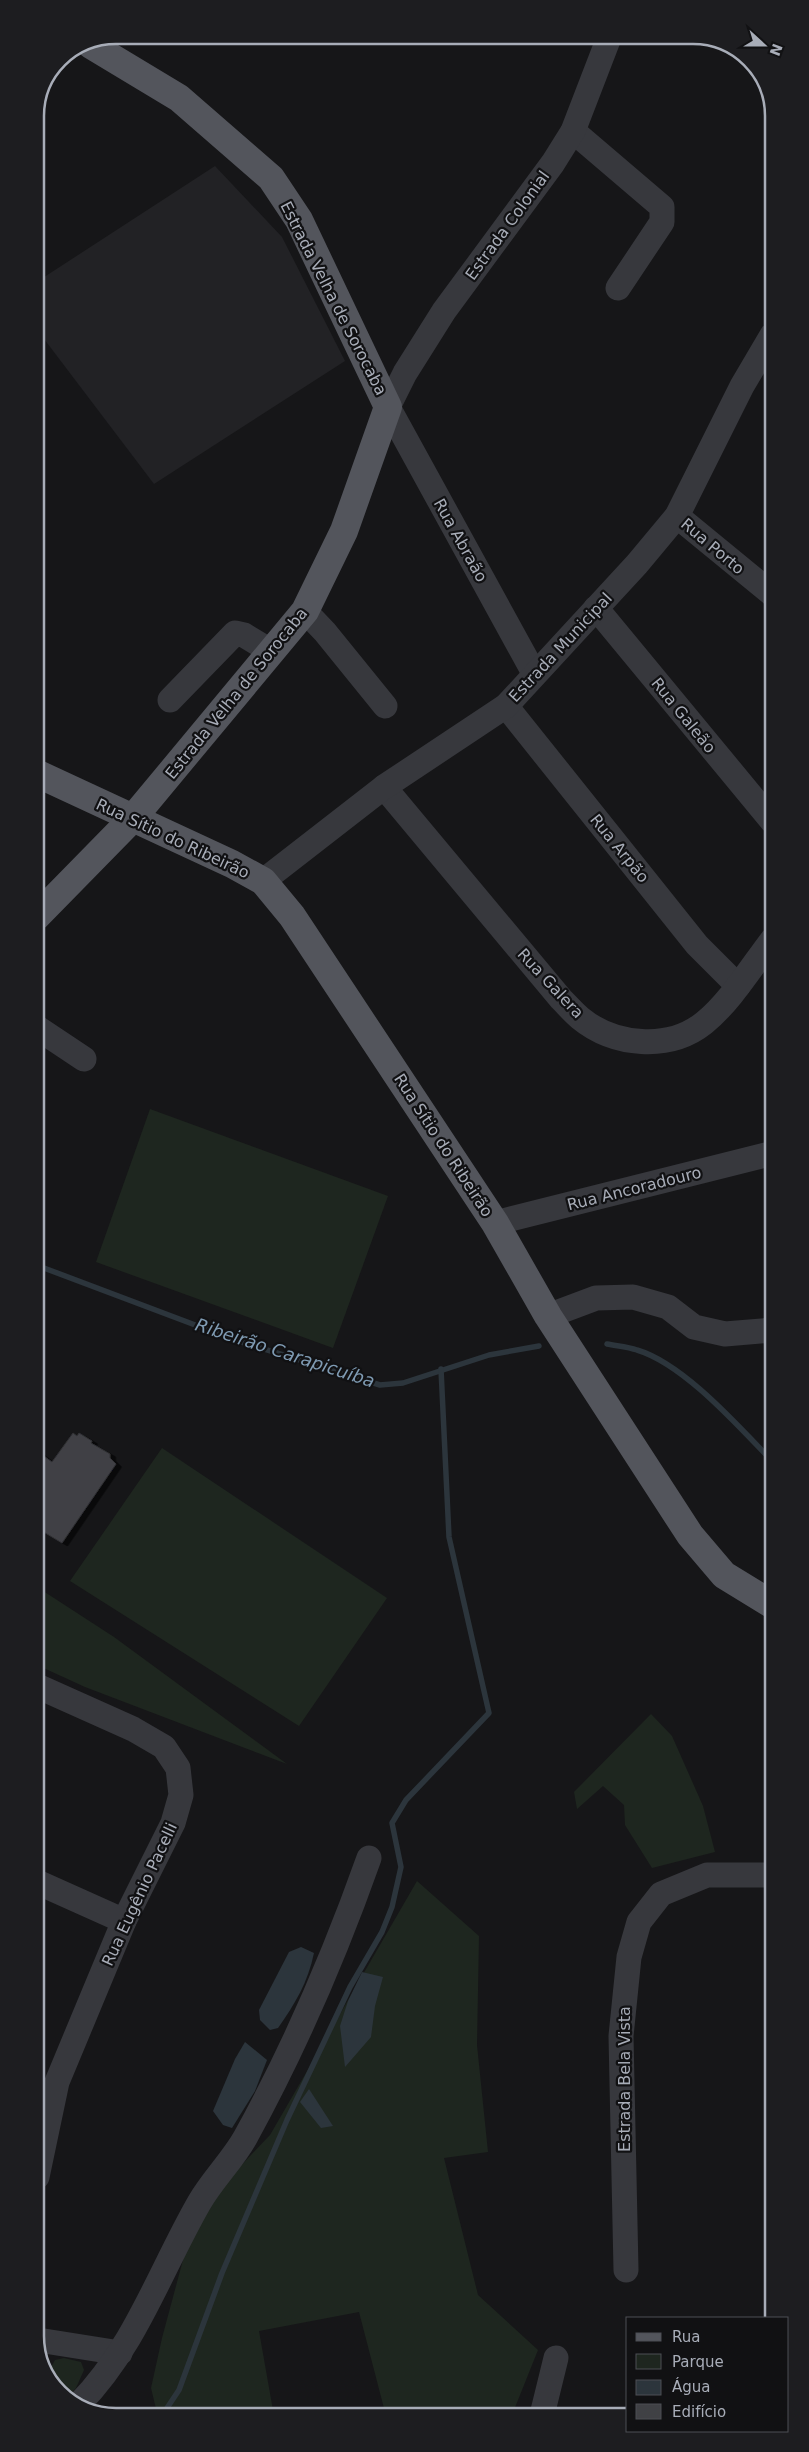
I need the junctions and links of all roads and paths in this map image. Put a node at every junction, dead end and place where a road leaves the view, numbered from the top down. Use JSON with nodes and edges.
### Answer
{"nodes":[{"id":1,"x":607,"y":44,"type":"edge"},
{"id":2,"x":95,"y":47,"type":"edge"},
{"id":3,"x":573,"y":131,"type":"junction"},
{"id":4,"x":618,"y":288,"type":"dead end"},
{"id":5,"x":765,"y":347,"type":"edge"},
{"id":6,"x":388,"y":407,"type":"junction"},
{"id":7,"x":677,"y":516,"type":"junction"},
{"id":8,"x":765,"y":588,"type":"edge"},
{"id":9,"x":596,"y":608,"type":"junction"},
{"id":10,"x":306,"y":611,"type":"junction"},
{"id":11,"x":272,"y":652,"type":"junction"},
{"id":12,"x":534,"y":673,"type":"junction"},
{"id":13,"x":170,"y":700,"type":"dead end"},
{"id":14,"x":385,"y":706,"type":"dead end"},
{"id":15,"x":506,"y":706,"type":"junction"},
{"id":16,"x":44,"y":777,"type":"edge"},
{"id":17,"x":384,"y":787,"type":"junction"},
{"id":18,"x":765,"y":813,"type":"edge"},
{"id":19,"x":132,"y":818,"type":"junction"},
{"id":20,"x":263,"y":881,"type":"junction"},
{"id":21,"x":44,"y":909,"type":"edge"},
{"id":22,"x":765,"y":949,"type":"edge"},
{"id":23,"x":738,"y":986,"type":"junction"},
{"id":24,"x":44,"y":1032,"type":"edge"},
{"id":25,"x":84,"y":1059,"type":"dead end"},
{"id":26,"x":765,"y":1155,"type":"edge"},
{"id":27,"x":495,"y":1222,"type":"junction"},
{"id":28,"x":548,"y":1316,"type":"junction"},
{"id":29,"x":765,"y":1331,"type":"edge"},
{"id":30,"x":765,"y":1600,"type":"edge"},
{"id":31,"x":44,"y":1689,"type":"edge"},
{"id":32,"x":369,"y":1858,"type":"dead end"},
{"id":33,"x":765,"y":1875,"type":"edge"},
{"id":34,"x":44,"y":1885,"type":"edge"},
{"id":35,"x":124,"y":1921,"type":"junction"},
{"id":36,"x":44,"y":2147,"type":"edge"},
{"id":37,"x":626,"y":2270,"type":"dead end"},
{"id":38,"x":44,"y":2346,"type":"edge"},
{"id":39,"x":120,"y":2353,"type":"junction"},
{"id":40,"x":556,"y":2358,"type":"dead end"},
{"id":41,"x":82,"y":2400,"type":"edge"},
{"id":42,"x":544,"y":2408,"type":"edge"}],
"edges":[{"from":1,"to":3,"type":"street","name":"Estrada Colonial"},
{"from":2,"to":6,"type":"main road","name":"Estrada Velha de Sorocaba"},
{"from":3,"to":4,"type":"street"},
{"from":3,"to":6,"type":"street","name":"Estrada Colonial"},
{"from":5,"to":7,"type":"street","name":"Estrada Municipal"},
{"from":6,"to":10,"type":"main road","name":"Estrada Velha de Sorocaba"},
{"from":6,"to":12,"type":"street","name":"Rua Abraão"},
{"from":7,"to":8,"type":"street","name":"Rua Porto"},
{"from":7,"to":9,"type":"street","name":"Estrada Municipal"},
{"from":9,"to":12,"type":"street","name":"Estrada Municipal"},
{"from":9,"to":18,"type":"street","name":"Rua Galeão"},
{"from":10,"to":11,"type":"main road","name":"Estrada Velha de Sorocaba"},
{"from":10,"to":14,"type":"street"},
{"from":11,"to":13,"type":"street"},
{"from":11,"to":19,"type":"main road","name":"Estrada Velha de Sorocaba"},
{"from":12,"to":15,"type":"street","name":"Estrada Municipal"},
{"from":15,"to":17,"type":"street","name":"Estrada Municipal"},
{"from":15,"to":23,"type":"street","name":"Rua Arpão"},
{"from":16,"to":19,"type":"main road","name":"Rua Sítio do Ribeirão"},
{"from":17,"to":20,"type":"street","name":"Estrada Municipal"},
{"from":17,"to":23,"type":"street","name":"Rua Galera"},
{"from":19,"to":20,"type":"main road","name":"Rua Sítio do Ribeirão"},
{"from":19,"to":21,"type":"main road","name":"Estrada Velha de Sorocaba"},
{"from":20,"to":27,"type":"main road","name":"Rua Sítio do Ribeirão"},
{"from":22,"to":23,"type":"street","name":"Rua Galera"},
{"from":24,"to":25,"type":"street"},
{"from":26,"to":27,"type":"street","name":"Rua Ancoradouro"},
{"from":27,"to":28,"type":"main road","name":"Rua Sítio do Ribeirão"},
{"from":28,"to":29,"type":"street"},
{"from":28,"to":30,"type":"main road","name":"Rua Sítio do Ribeirão"},
{"from":31,"to":35,"type":"street","name":"Rua Eugênio Pacelli"},
{"from":32,"to":39,"type":"street"},
{"from":33,"to":37,"type":"street","name":"Estrada Bela Vista"},
{"from":34,"to":35,"type":"street"},
{"from":35,"to":36,"type":"street","name":"Rua Eugênio Pacelli"},
{"from":38,"to":39,"type":"street"},
{"from":39,"to":41,"type":"street"},
{"from":40,"to":42,"type":"street"}]}
